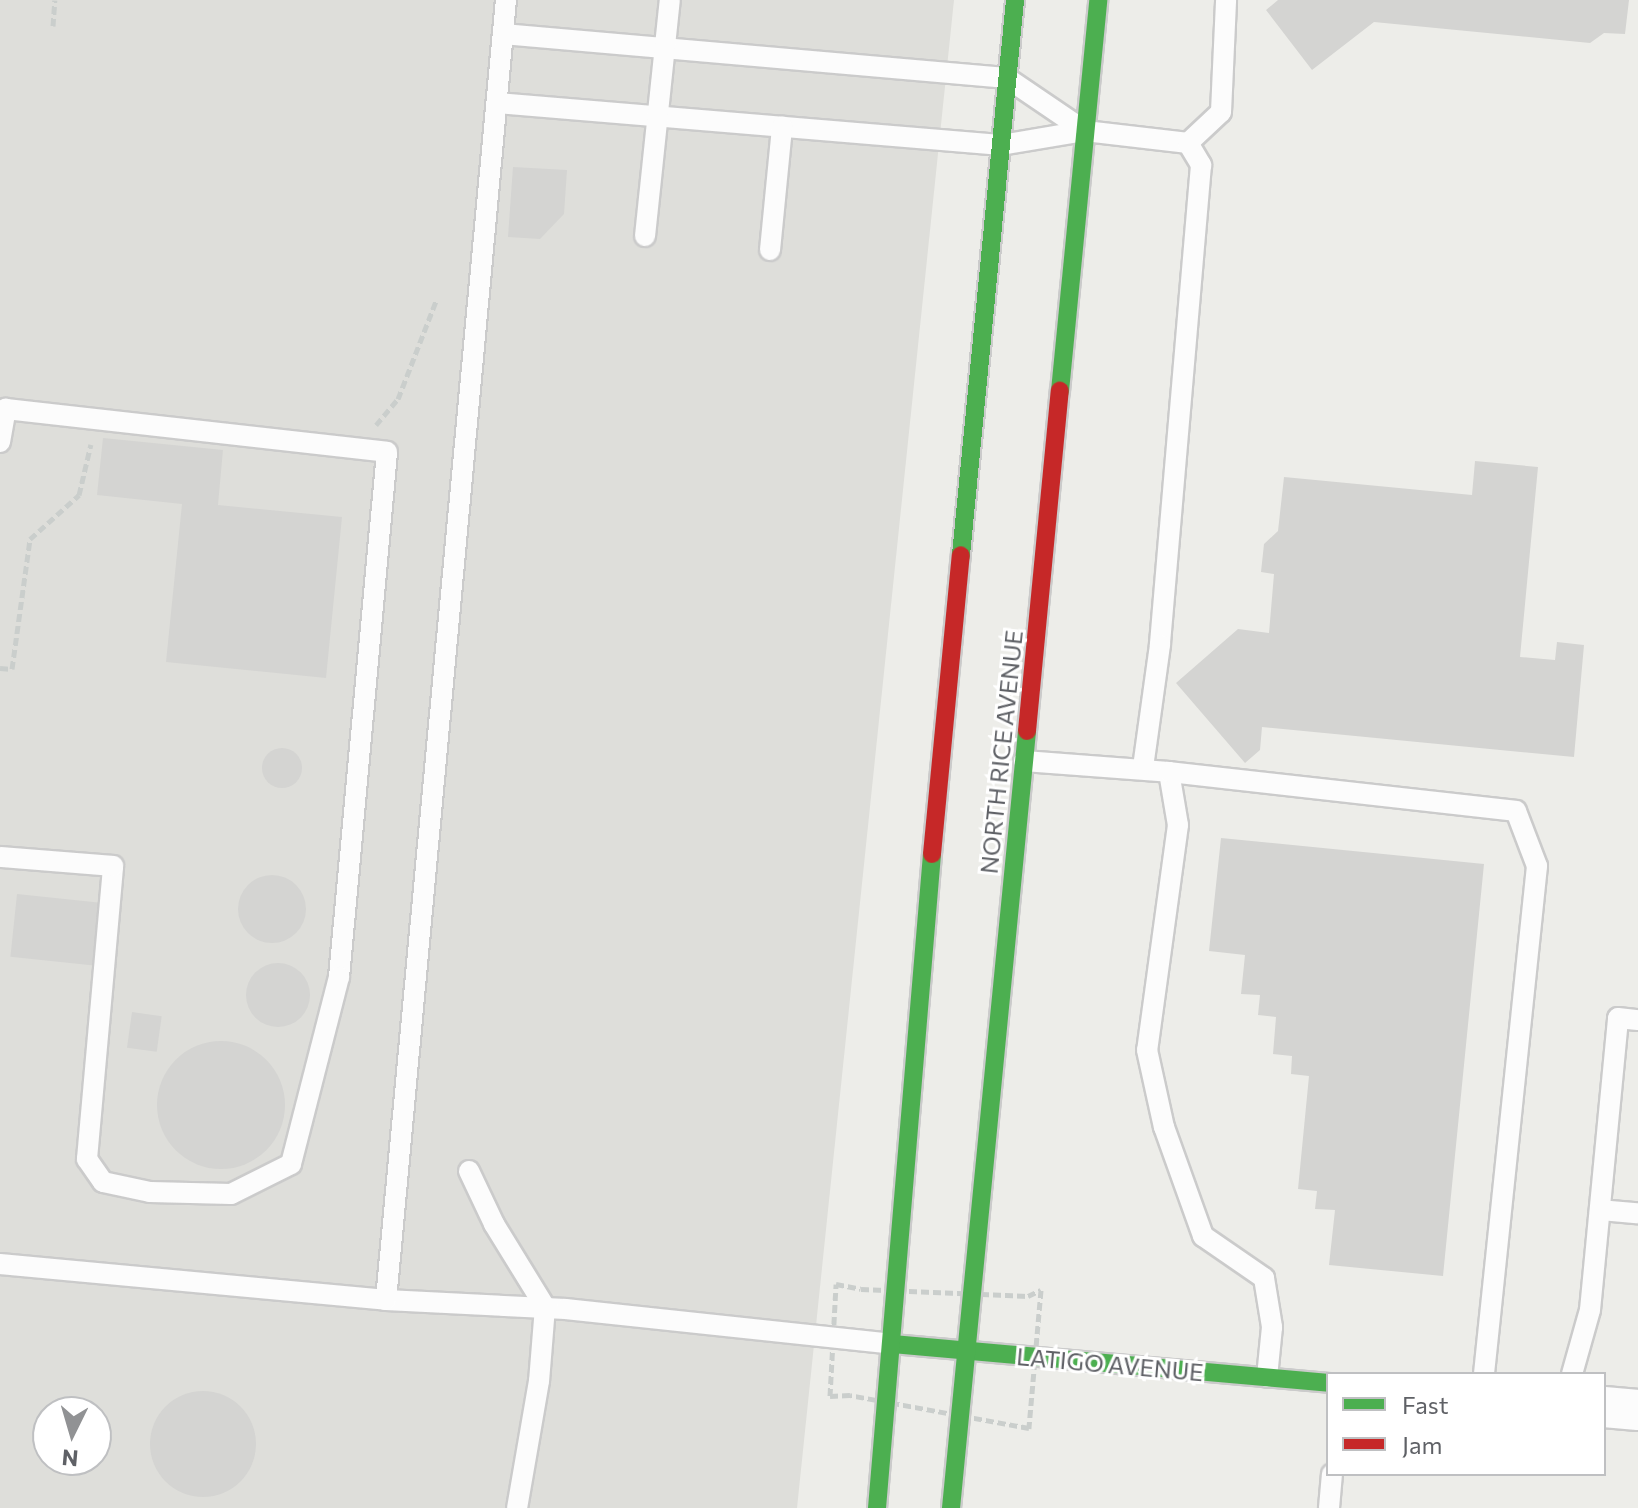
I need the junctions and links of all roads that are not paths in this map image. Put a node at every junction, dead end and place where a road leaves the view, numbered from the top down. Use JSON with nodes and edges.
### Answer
{"nodes":[{"id":1,"x":506,"y":0,"type":"edge"},
{"id":2,"x":670,"y":0,"type":"edge"},
{"id":3,"x":1015,"y":0,"type":"edge"},
{"id":4,"x":1098,"y":0,"type":"edge"},
{"id":5,"x":1226,"y":0,"type":"edge"},
{"id":6,"x":503,"y":34,"type":"junction"},
{"id":7,"x":665,"y":49,"type":"junction"},
{"id":8,"x":1007,"y":78,"type":"junction"},
{"id":9,"x":497,"y":103,"type":"junction"},
{"id":10,"x":658,"y":114,"type":"junction"},
{"id":11,"x":782,"y":127,"type":"junction"},
{"id":12,"x":1085,"y":131,"type":"junction"},
{"id":13,"x":1188,"y":143,"type":"junction"},
{"id":14,"x":1001,"y":145,"type":"junction"},
{"id":15,"x":645,"y":236,"type":"dead end"},
{"id":16,"x":770,"y":250,"type":"dead end"},
{"id":17,"x":0,"y":442,"type":"edge"},
{"id":18,"x":1024,"y":761,"type":"junction"},
{"id":19,"x":1143,"y":768,"type":"junction"},
{"id":20,"x":1169,"y":772,"type":"junction"},
{"id":21,"x":0,"y":857,"type":"edge"},
{"id":22,"x":1638,"y":1020,"type":"edge"},
{"id":23,"x":469,"y":1171,"type":"dead end"},
{"id":24,"x":1600,"y":1210,"type":"junction"},
{"id":25,"x":1638,"y":1213,"type":"edge"},
{"id":26,"x":0,"y":1264,"type":"edge"},
{"id":27,"x":386,"y":1300,"type":"junction"},
{"id":28,"x":545,"y":1307,"type":"junction"},
{"id":29,"x":893,"y":1344,"type":"junction"},
{"id":30,"x":966,"y":1351,"type":"junction"},
{"id":31,"x":1484,"y":1372,"type":"edge"},
{"id":32,"x":1573,"y":1372,"type":"edge"},
{"id":33,"x":1267,"y":1377,"type":"junction"},
{"id":34,"x":1326,"y":1383,"type":"edge"},
{"id":35,"x":1606,"y":1407,"type":"edge"},
{"id":36,"x":1638,"y":1410,"type":"edge"},
{"id":37,"x":1332,"y":1476,"type":"edge"},
{"id":38,"x":517,"y":1508,"type":"edge"},
{"id":39,"x":877,"y":1508,"type":"edge"},
{"id":40,"x":951,"y":1508,"type":"edge"},
{"id":41,"x":1329,"y":1508,"type":"edge"}],
"edges":[{"from":1,"to":6,"type":"lane"},
{"from":2,"to":7,"type":"lane"},
{"from":3,"to":8,"type":"main road"},
{"from":4,"to":12,"type":"main road","name":"NORTH RICE AVENUE"},
{"from":5,"to":13,"type":"lane"},
{"from":6,"to":7,"type":"lane"},
{"from":6,"to":9,"type":"lane"},
{"from":7,"to":8,"type":"lane"},
{"from":7,"to":10,"type":"lane"},
{"from":8,"to":12,"type":"lane"},
{"from":8,"to":14,"type":"main road"},
{"from":9,"to":10,"type":"lane"},
{"from":9,"to":27,"type":"lane"},
{"from":10,"to":11,"type":"lane"},
{"from":10,"to":15,"type":"lane"},
{"from":11,"to":14,"type":"lane"},
{"from":11,"to":16,"type":"lane"},
{"from":12,"to":13,"type":"lane"},
{"from":12,"to":14,"type":"lane"},
{"from":12,"to":18,"type":"main road","name":"NORTH RICE AVENUE"},
{"from":13,"to":19,"type":"lane"},
{"from":14,"to":29,"type":"main road"},
{"from":17,"to":21,"type":"lane"},
{"from":18,"to":19,"type":"lane"},
{"from":18,"to":30,"type":"main road","name":"NORTH RICE AVENUE"},
{"from":19,"to":20,"type":"lane"},
{"from":20,"to":31,"type":"lane"},
{"from":20,"to":33,"type":"lane"},
{"from":22,"to":24,"type":"lane"},
{"from":23,"to":28,"type":"lane"},
{"from":24,"to":25,"type":"lane"},
{"from":24,"to":32,"type":"lane"},
{"from":26,"to":27,"type":"lane"},
{"from":27,"to":28,"type":"lane"},
{"from":28,"to":29,"type":"lane"},
{"from":28,"to":38,"type":"lane"},
{"from":29,"to":30,"type":"main road","name":"LATIGO AVENUE"},
{"from":29,"to":39,"type":"main road"},
{"from":30,"to":33,"type":"main road","name":"LATIGO AVENUE"},
{"from":30,"to":40,"type":"main road","name":"NORTH RICE AVENUE"},
{"from":33,"to":34,"type":"main road","name":"LATIGO AVENUE"},
{"from":35,"to":36,"type":"street"},
{"from":37,"to":41,"type":"lane"}]}
